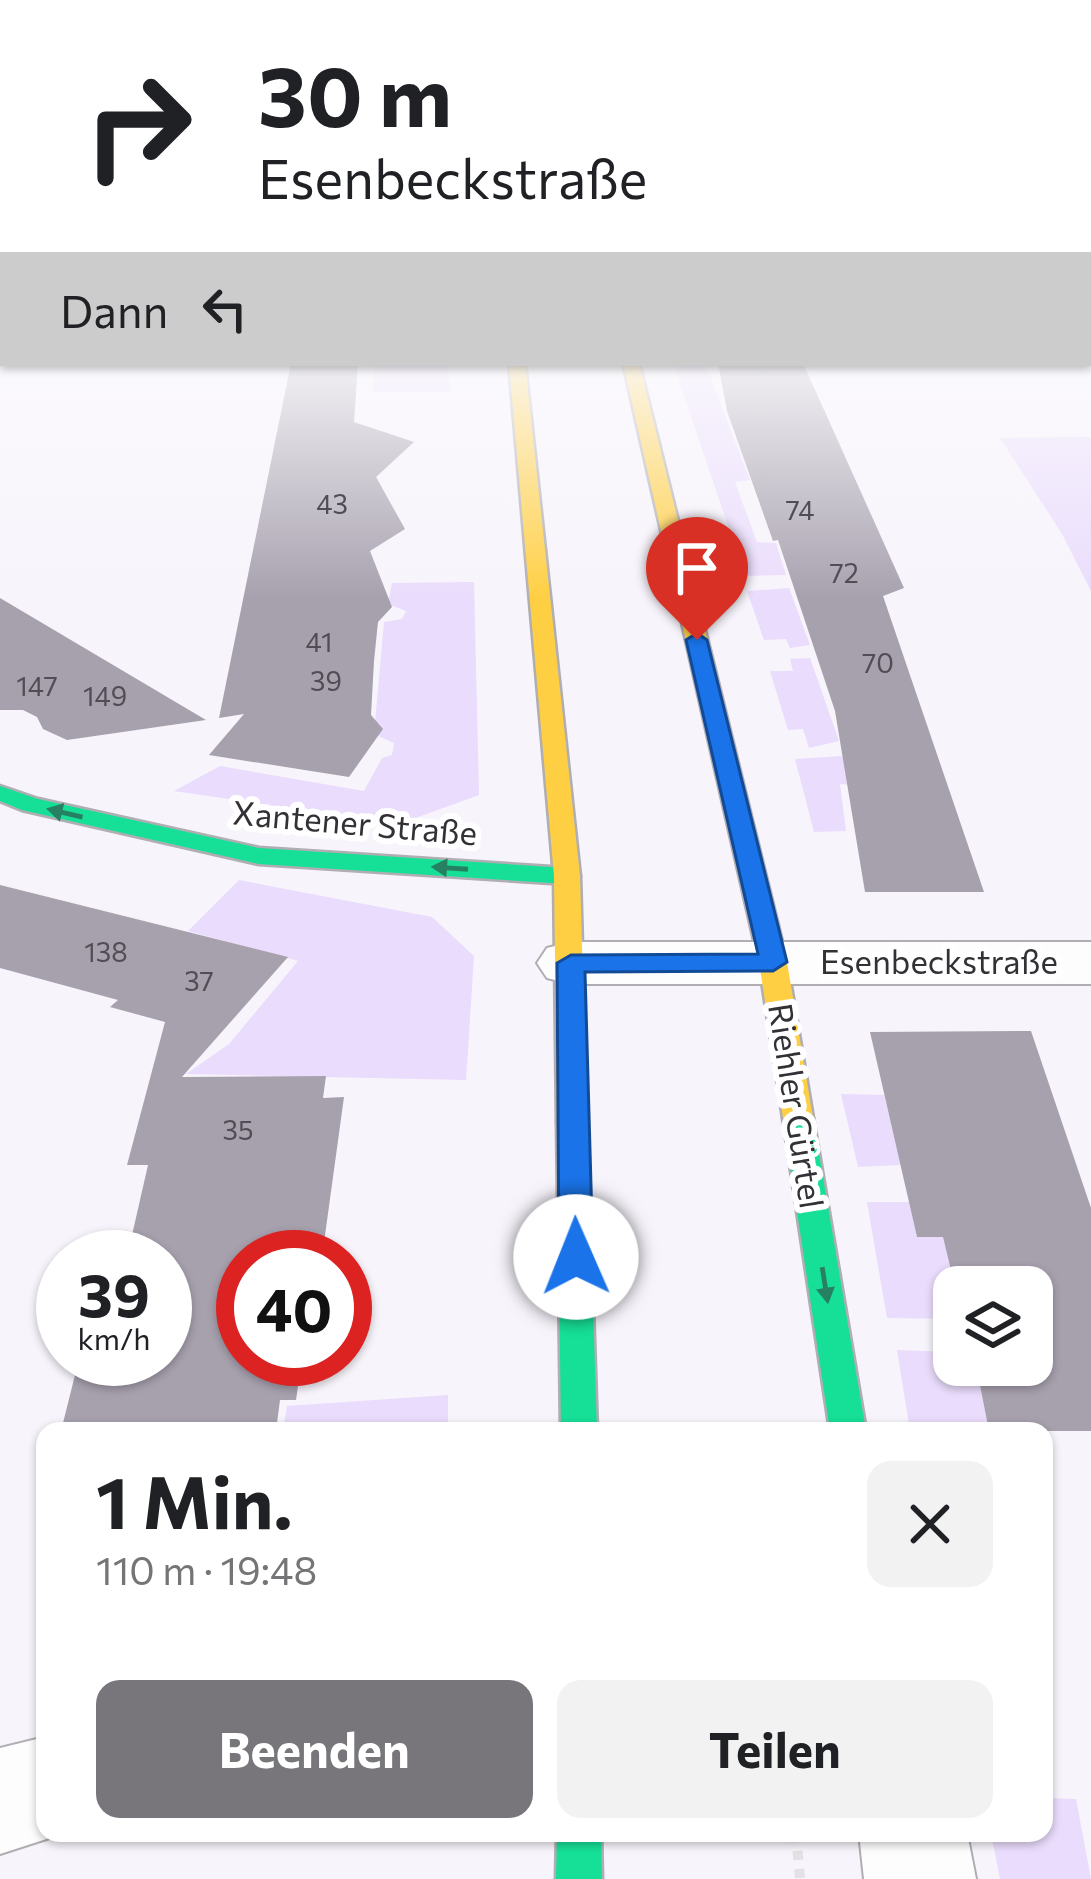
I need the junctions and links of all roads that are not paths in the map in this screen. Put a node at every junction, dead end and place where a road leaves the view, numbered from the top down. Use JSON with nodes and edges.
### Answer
{"nodes":[{"id":1,"x":523,"y":424,"type":"edge"},
{"id":2,"x":645,"y":424,"type":"edge"},
{"id":3,"x":0,"y":793,"type":"edge"},
{"id":4,"x":567,"y":876,"type":"junction"},
{"id":5,"x":773,"y":962,"type":"junction"},
{"id":6,"x":571,"y":963,"type":"junction"},
{"id":7,"x":1091,"y":963,"type":"edge"},
{"id":8,"x":579,"y":1422,"type":"edge"},
{"id":9,"x":847,"y":1422,"type":"edge"},
{"id":10,"x":36,"y":1792,"type":"edge"},
{"id":11,"x":0,"y":1802,"type":"edge"},
{"id":12,"x":579,"y":1842,"type":"edge"},
{"id":13,"x":914,"y":1842,"type":"edge"},
{"id":14,"x":578,"y":1879,"type":"edge"},
{"id":15,"x":920,"y":1879,"type":"edge"}],
"edges":[{"from":1,"to":4,"type":"street"},
{"from":2,"to":5,"type":"street","name":"Riehler Gürtel"},
{"from":4,"to":3,"type":"street","name":"Xantener Straße","one_way":true},
{"from":4,"to":6,"type":"street"},
{"from":5,"to":6,"type":"street","name":"Esenbeckstraße"},
{"from":5,"to":7,"type":"street","name":"Esenbeckstraße"},
{"from":5,"to":9,"type":"street","name":"Riehler Gürtel","one_way":true},
{"from":6,"to":8,"type":"street"},
{"from":10,"to":11,"type":"street"},
{"from":12,"to":14,"type":"street"},
{"from":13,"to":15,"type":"street"}]}
